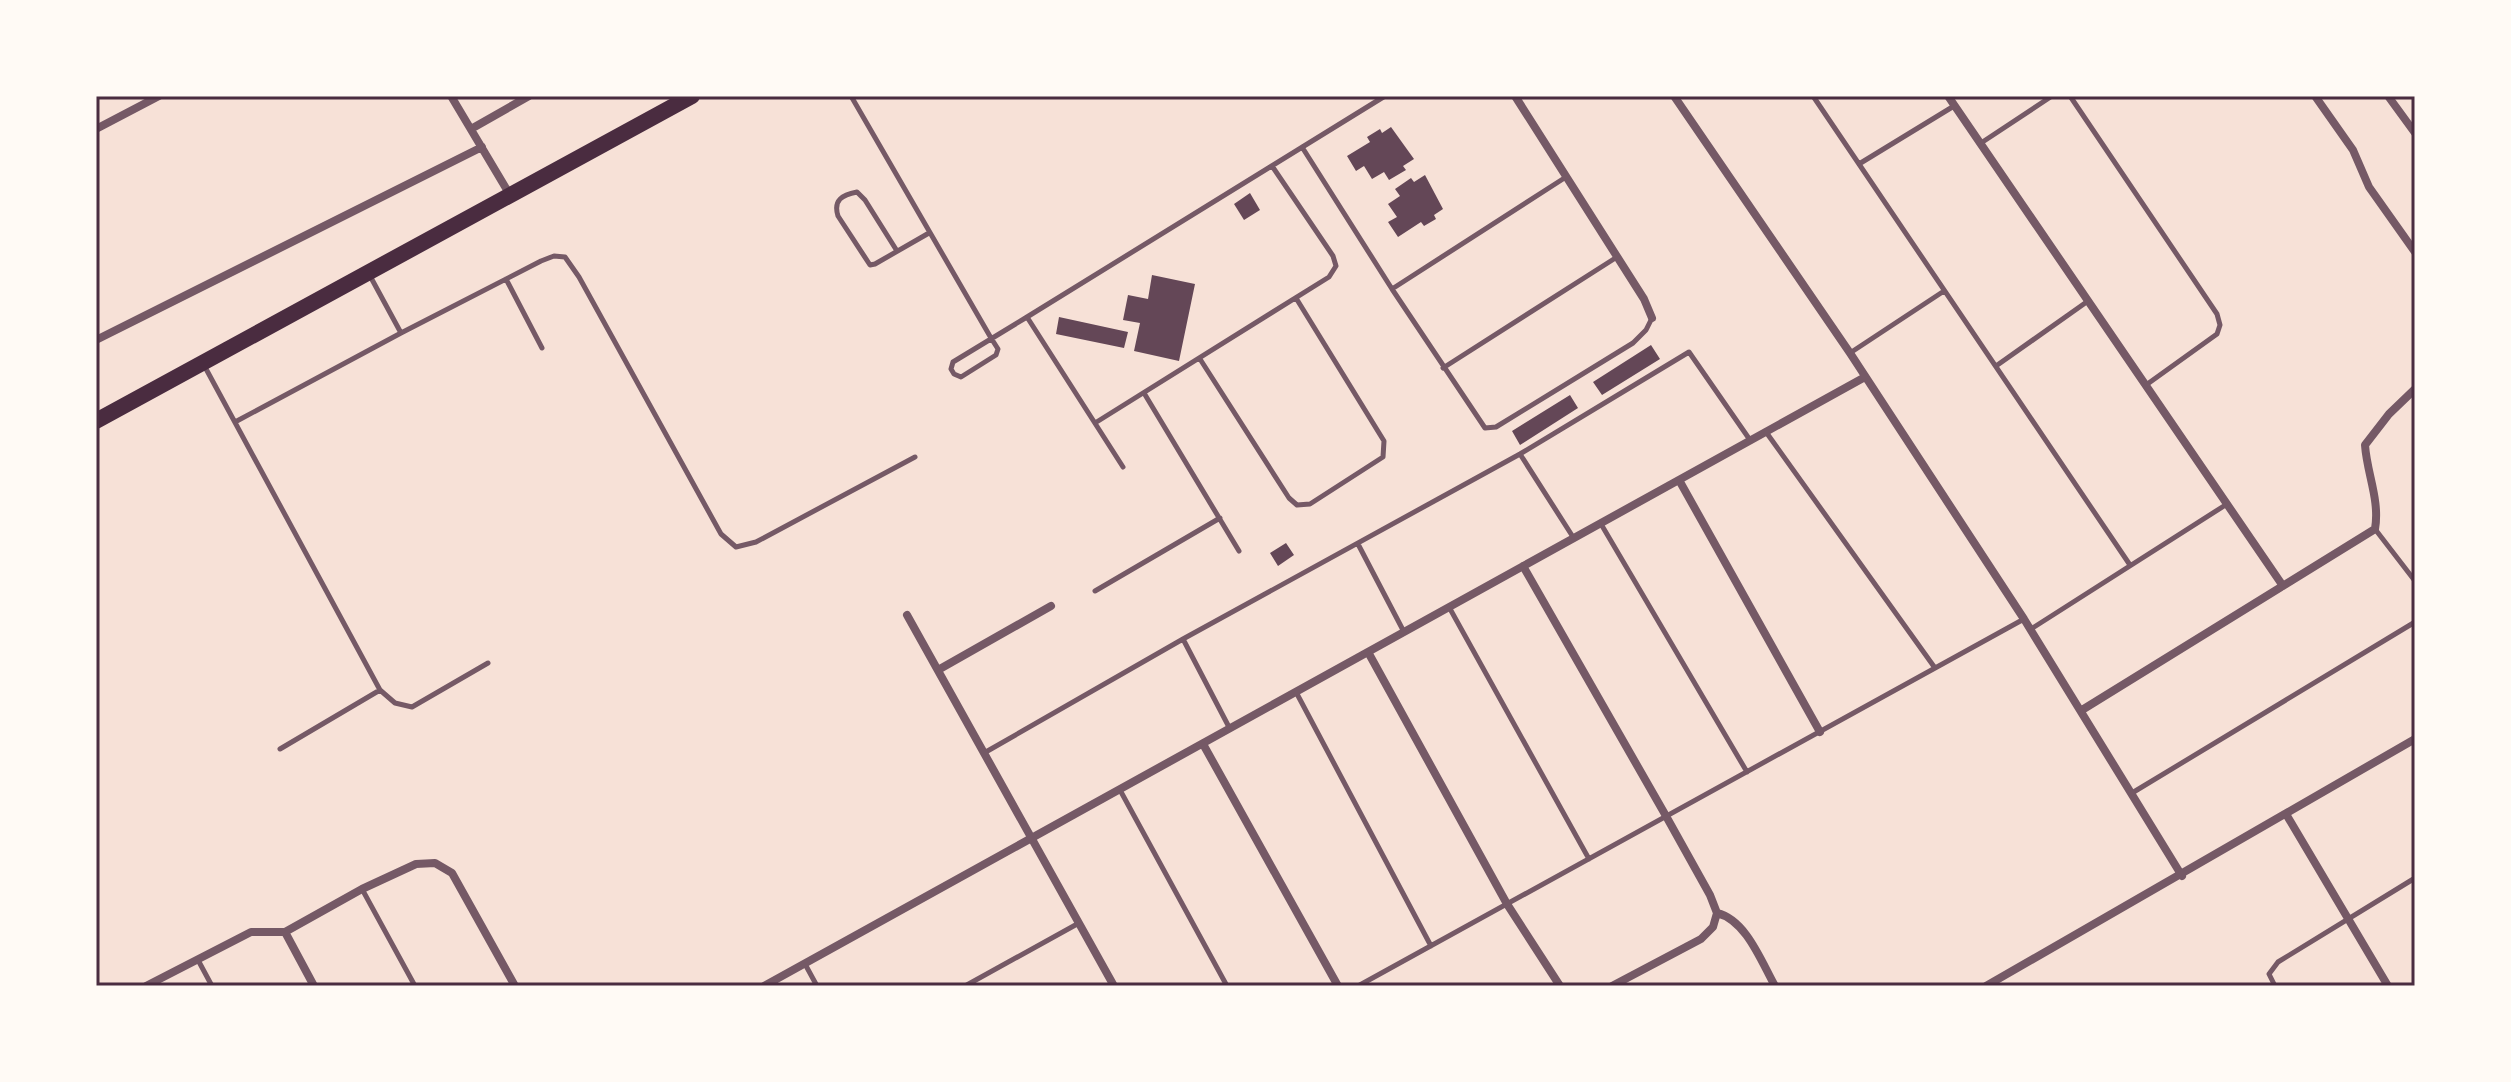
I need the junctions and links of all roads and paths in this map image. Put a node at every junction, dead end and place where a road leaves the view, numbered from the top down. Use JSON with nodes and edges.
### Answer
{"nodes":[{"id":1,"x":159,"y":96,"type":"edge"},
{"id":2,"x":451,"y":96,"type":"edge"},
{"id":3,"x":529,"y":96,"type":"edge"},
{"id":4,"x":692,"y":96,"type":"edge"},
{"id":5,"x":851,"y":96,"type":"edge"},
{"id":6,"x":1385,"y":96,"type":"edge"},
{"id":7,"x":1515,"y":96,"type":"edge"},
{"id":8,"x":1674,"y":96,"type":"edge"},
{"id":9,"x":1813,"y":96,"type":"edge"},
{"id":10,"x":1948,"y":96,"type":"edge"},
{"id":11,"x":2052,"y":96,"type":"edge"},
{"id":12,"x":2070,"y":96,"type":"edge"},
{"id":13,"x":2315,"y":96,"type":"edge"},
{"id":14,"x":2388,"y":96,"type":"edge"},
{"id":15,"x":1955,"y":106,"type":"junction"},
{"id":16,"x":96,"y":129,"type":"edge"},
{"id":17,"x":471,"y":129,"type":"junction"},
{"id":18,"x":2415,"y":133,"type":"edge"},
{"id":19,"x":1981,"y":143,"type":"junction"},
{"id":20,"x":482,"y":147,"type":"junction"},
{"id":21,"x":1302,"y":147,"type":"junction"},
{"id":22,"x":1859,"y":164,"type":"junction"},
{"id":23,"x":1272,"y":166,"type":"junction"},
{"id":24,"x":1566,"y":177,"type":"junction"},
{"id":25,"x":511,"y":196,"type":"junction"},
{"id":26,"x":929,"y":233,"type":"junction"},
{"id":27,"x":897,"y":251,"type":"junction"},
{"id":28,"x":2415,"y":252,"type":"edge"},
{"id":29,"x":1617,"y":257,"type":"junction"},
{"id":30,"x":368,"y":274,"type":"junction"},
{"id":31,"x":506,"y":279,"type":"junction"},
{"id":32,"x":1392,"y":289,"type":"junction"},
{"id":33,"x":1944,"y":291,"type":"junction"},
{"id":34,"x":1296,"y":298,"type":"junction"},
{"id":35,"x":2088,"y":301,"type":"junction"},
{"id":36,"x":1027,"y":317,"type":"junction"},
{"id":37,"x":1652,"y":318,"type":"joint"},
{"id":38,"x":401,"y":333,"type":"junction"},
{"id":39,"x":991,"y":338,"type":"junction"},
{"id":40,"x":96,"y":340,"type":"edge"},
{"id":41,"x":542,"y":348,"type":"dead end"},
{"id":42,"x":1850,"y":353,"type":"junction"},
{"id":43,"x":1200,"y":359,"type":"junction"},
{"id":44,"x":203,"y":362,"type":"junction"},
{"id":45,"x":1996,"y":366,"type":"junction"},
{"id":46,"x":1443,"y":368,"type":"junction"},
{"id":47,"x":1865,"y":377,"type":"junction"},
{"id":48,"x":2146,"y":385,"type":"junction"},
{"id":49,"x":2415,"y":389,"type":"edge"},
{"id":50,"x":1144,"y":393,"type":"junction"},
{"id":51,"x":96,"y":421,"type":"edge"},
{"id":52,"x":235,"y":422,"type":"junction"},
{"id":53,"x":1095,"y":423,"type":"junction"},
{"id":54,"x":1766,"y":432,"type":"junction"},
{"id":55,"x":1750,"y":440,"type":"junction"},
{"id":56,"x":1520,"y":454,"type":"junction"},
{"id":57,"x":915,"y":457,"type":"dead end"},
{"id":58,"x":1123,"y":467,"type":"dead end"},
{"id":59,"x":1679,"y":480,"type":"junction"},
{"id":60,"x":2227,"y":504,"type":"junction"},
{"id":61,"x":1220,"y":518,"type":"junction"},
{"id":62,"x":1601,"y":523,"type":"junction"},
{"id":63,"x":2375,"y":529,"type":"junction"},
{"id":64,"x":1573,"y":538,"type":"junction"},
{"id":65,"x":1358,"y":544,"type":"junction"},
{"id":66,"x":1239,"y":551,"type":"dead end"},
{"id":67,"x":2130,"y":565,"type":"junction"},
{"id":68,"x":1523,"y":566,"type":"junction"},
{"id":69,"x":2415,"y":581,"type":"edge"},
{"id":70,"x":2283,"y":586,"type":"junction"},
{"id":71,"x":1095,"y":591,"type":"dead end"},
{"id":72,"x":1051,"y":606,"type":"dead end"},
{"id":73,"x":1449,"y":607,"type":"junction"},
{"id":74,"x":907,"y":615,"type":"dead end"},
{"id":75,"x":2024,"y":619,"type":"junction"},
{"id":76,"x":2415,"y":622,"type":"edge"},
{"id":77,"x":2030,"y":630,"type":"junction"},
{"id":78,"x":1404,"y":632,"type":"junction"},
{"id":79,"x":1183,"y":639,"type":"junction"},
{"id":80,"x":1368,"y":652,"type":"junction"},
{"id":81,"x":488,"y":663,"type":"dead end"},
{"id":82,"x":1935,"y":668,"type":"junction"},
{"id":83,"x":938,"y":670,"type":"junction"},
{"id":84,"x":380,"y":690,"type":"junction"},
{"id":85,"x":1296,"y":692,"type":"junction"},
{"id":86,"x":2082,"y":710,"type":"junction"},
{"id":87,"x":1230,"y":729,"type":"junction"},
{"id":88,"x":1820,"y":732,"type":"junction"},
{"id":89,"x":2415,"y":739,"type":"edge"},
{"id":90,"x":1203,"y":744,"type":"junction"},
{"id":91,"x":280,"y":749,"type":"dead end"},
{"id":92,"x":984,"y":753,"type":"junction"},
{"id":93,"x":1747,"y":772,"type":"junction"},
{"id":94,"x":1120,"y":790,"type":"junction"},
{"id":95,"x":2130,"y":794,"type":"junction"},
{"id":96,"x":2286,"y":814,"type":"junction"},
{"id":97,"x":1666,"y":816,"type":"junction"},
{"id":98,"x":1031,"y":839,"type":"junction"},
{"id":99,"x":1589,"y":859,"type":"junction"},
{"id":100,"x":2182,"y":876,"type":"junction"},
{"id":101,"x":2415,"y":878,"type":"edge"},
{"id":102,"x":362,"y":889,"type":"junction"},
{"id":103,"x":1507,"y":904,"type":"junction"},
{"id":104,"x":1717,"y":913,"type":"junction"},
{"id":105,"x":2349,"y":919,"type":"junction"},
{"id":106,"x":1079,"y":923,"type":"junction"},
{"id":107,"x":285,"y":932,"type":"junction"},
{"id":108,"x":1431,"y":946,"type":"junction"},
{"id":109,"x":198,"y":960,"type":"junction"},
{"id":110,"x":805,"y":963,"type":"junction"},
{"id":111,"x":146,"y":986,"type":"edge"},
{"id":112,"x":212,"y":986,"type":"edge"},
{"id":113,"x":314,"y":986,"type":"edge"},
{"id":114,"x":415,"y":986,"type":"edge"},
{"id":115,"x":515,"y":986,"type":"edge"},
{"id":116,"x":764,"y":986,"type":"edge"},
{"id":117,"x":817,"y":986,"type":"edge"},
{"id":118,"x":965,"y":986,"type":"edge"},
{"id":119,"x":1114,"y":986,"type":"edge"},
{"id":120,"x":1227,"y":986,"type":"edge"},
{"id":121,"x":1338,"y":986,"type":"edge"},
{"id":122,"x":1358,"y":986,"type":"edge"},
{"id":123,"x":1560,"y":986,"type":"edge"},
{"id":124,"x":1612,"y":986,"type":"edge"},
{"id":125,"x":1775,"y":986,"type":"edge"},
{"id":126,"x":1986,"y":986,"type":"edge"},
{"id":127,"x":2275,"y":986,"type":"edge"},
{"id":128,"x":2388,"y":986,"type":"edge"}],
"edges":[{"from":1,"to":16,"type":"street"},
{"from":2,"to":17,"type":"street"},
{"from":3,"to":17,"type":"street"},
{"from":4,"to":25,"type":"main road"},
{"from":5,"to":26,"type":"lane"},
{"from":6,"to":21,"type":"lane"},
{"from":7,"to":24,"type":"street"},
{"from":8,"to":42,"type":"street"},
{"from":9,"to":22,"type":"lane"},
{"from":10,"to":15,"type":"street"},
{"from":11,"to":19,"type":"lane"},
{"from":12,"to":48,"type":"lane"},
{"from":13,"to":28,"type":"street"},
{"from":14,"to":18,"type":"street"},
{"from":15,"to":19,"type":"street"},
{"from":15,"to":22,"type":"lane"},
{"from":17,"to":20,"type":"street"},
{"from":19,"to":35,"type":"street"},
{"from":20,"to":25,"type":"street"},
{"from":20,"to":40,"type":"street"},
{"from":21,"to":23,"type":"lane"},
{"from":21,"to":32,"type":"lane"},
{"from":22,"to":33,"type":"lane"},
{"from":23,"to":34,"type":"lane"},
{"from":23,"to":36,"type":"lane"},
{"from":24,"to":29,"type":"street"},
{"from":24,"to":32,"type":"lane"},
{"from":25,"to":30,"type":"main road"},
{"from":26,"to":27,"type":"lane"},
{"from":26,"to":39,"type":"lane"},
{"from":27,"to":27,"type":"lane"},
{"from":29,"to":37,"type":"street"},
{"from":29,"to":46,"type":"lane"},
{"from":30,"to":38,"type":"lane"},
{"from":30,"to":44,"type":"main road"},
{"from":31,"to":38,"type":"lane"},
{"from":31,"to":41,"type":"lane"},
{"from":31,"to":57,"type":"lane"},
{"from":32,"to":46,"type":"lane"},
{"from":33,"to":42,"type":"lane"},
{"from":33,"to":45,"type":"lane"},
{"from":34,"to":43,"type":"lane"},
{"from":34,"to":43,"type":"lane"},
{"from":35,"to":45,"type":"lane"},
{"from":35,"to":48,"type":"street"},
{"from":36,"to":39,"type":"lane"},
{"from":36,"to":53,"type":"lane"},
{"from":37,"to":46,"type":"lane"},
{"from":38,"to":52,"type":"lane"},
{"from":39,"to":39,"type":"lane"},
{"from":42,"to":47,"type":"street"},
{"from":43,"to":50,"type":"lane"},
{"from":44,"to":51,"type":"main road"},
{"from":44,"to":52,"type":"lane"},
{"from":45,"to":67,"type":"lane"},
{"from":47,"to":54,"type":"street"},
{"from":47,"to":75,"type":"street"},
{"from":48,"to":60,"type":"street"},
{"from":49,"to":63,"type":"street"},
{"from":50,"to":53,"type":"lane"},
{"from":50,"to":61,"type":"lane"},
{"from":52,"to":84,"type":"lane"},
{"from":53,"to":58,"type":"lane"},
{"from":54,"to":55,"type":"street"},
{"from":54,"to":82,"type":"lane"},
{"from":55,"to":56,"type":"lane"},
{"from":55,"to":59,"type":"street"},
{"from":56,"to":64,"type":"lane"},
{"from":56,"to":65,"type":"lane"},
{"from":59,"to":62,"type":"street"},
{"from":59,"to":88,"type":"street"},
{"from":60,"to":67,"type":"lane"},
{"from":60,"to":70,"type":"street"},
{"from":61,"to":66,"type":"lane"},
{"from":61,"to":71,"type":"lane"},
{"from":62,"to":64,"type":"street"},
{"from":62,"to":93,"type":"lane"},
{"from":63,"to":69,"type":"lane"},
{"from":63,"to":70,"type":"street"},
{"from":64,"to":68,"type":"street"},
{"from":65,"to":78,"type":"lane"},
{"from":65,"to":79,"type":"lane"},
{"from":67,"to":77,"type":"lane"},
{"from":68,"to":73,"type":"street"},
{"from":68,"to":97,"type":"street"},
{"from":70,"to":86,"type":"street"},
{"from":72,"to":83,"type":"street"},
{"from":73,"to":78,"type":"street"},
{"from":73,"to":99,"type":"lane"},
{"from":74,"to":83,"type":"street"},
{"from":75,"to":77,"type":"street"},
{"from":75,"to":82,"type":"lane"},
{"from":76,"to":95,"type":"lane"},
{"from":77,"to":86,"type":"street"},
{"from":78,"to":80,"type":"street"},
{"from":79,"to":87,"type":"lane"},
{"from":79,"to":92,"type":"lane"},
{"from":80,"to":85,"type":"street"},
{"from":80,"to":103,"type":"street"},
{"from":81,"to":84,"type":"lane"},
{"from":82,"to":88,"type":"lane"},
{"from":83,"to":92,"type":"street"},
{"from":84,"to":91,"type":"lane"},
{"from":85,"to":87,"type":"street"},
{"from":85,"to":108,"type":"lane"},
{"from":86,"to":95,"type":"street"},
{"from":87,"to":90,"type":"street"},
{"from":88,"to":93,"type":"lane"},
{"from":89,"to":96,"type":"street"},
{"from":90,"to":94,"type":"street"},
{"from":90,"to":121,"type":"street"},
{"from":92,"to":98,"type":"street"},
{"from":93,"to":97,"type":"lane"},
{"from":94,"to":98,"type":"street"},
{"from":94,"to":120,"type":"lane"},
{"from":95,"to":100,"type":"street"},
{"from":96,"to":100,"type":"street"},
{"from":96,"to":105,"type":"street"},
{"from":97,"to":99,"type":"lane"},
{"from":97,"to":104,"type":"street"},
{"from":98,"to":106,"type":"street"},
{"from":98,"to":110,"type":"street"},
{"from":99,"to":103,"type":"lane"},
{"from":100,"to":126,"type":"street"},
{"from":101,"to":105,"type":"lane"},
{"from":102,"to":107,"type":"street"},
{"from":102,"to":114,"type":"lane"},
{"from":102,"to":115,"type":"street"},
{"from":103,"to":108,"type":"lane"},
{"from":103,"to":123,"type":"street"},
{"from":104,"to":124,"type":"street"},
{"from":104,"to":125,"type":"street"},
{"from":105,"to":127,"type":"lane"},
{"from":105,"to":128,"type":"street"},
{"from":106,"to":118,"type":"lane"},
{"from":106,"to":119,"type":"street"},
{"from":107,"to":109,"type":"street"},
{"from":107,"to":113,"type":"street"},
{"from":108,"to":122,"type":"lane"},
{"from":109,"to":111,"type":"street"},
{"from":109,"to":112,"type":"lane"},
{"from":110,"to":116,"type":"street"},
{"from":110,"to":117,"type":"lane"}]}
